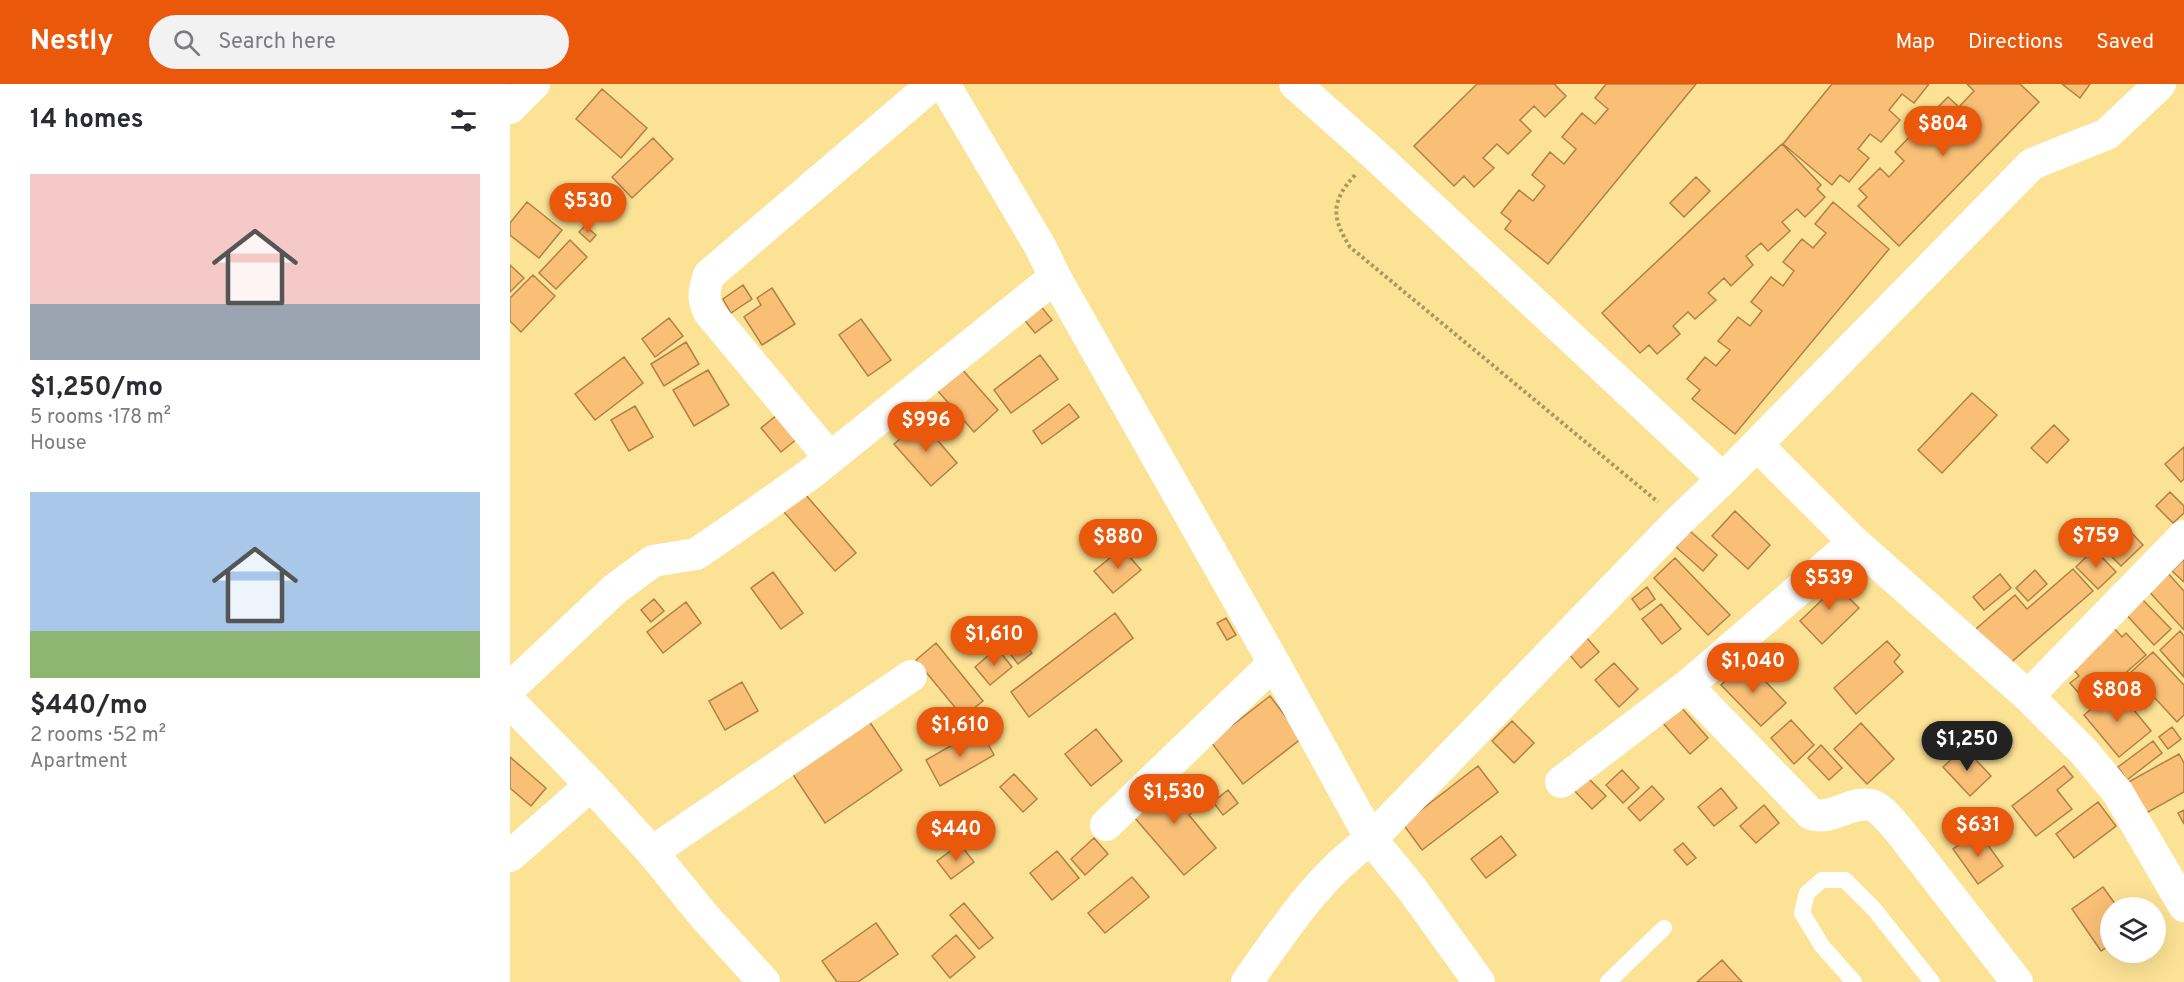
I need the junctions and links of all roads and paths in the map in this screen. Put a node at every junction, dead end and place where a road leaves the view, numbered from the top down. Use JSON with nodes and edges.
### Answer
{"nodes":[{"id":1,"x":534,"y":84,"type":"edge"},
{"id":2,"x":933,"y":84,"type":"edge"},
{"id":3,"x":944,"y":84,"type":"edge"},
{"id":4,"x":1295,"y":84,"type":"edge"},
{"id":5,"x":2160,"y":84,"type":"edge"},
{"id":6,"x":510,"y":108,"type":"edge"},
{"id":7,"x":1374,"y":154,"type":"junction"},
{"id":8,"x":1055,"y":277,"type":"junction"},
{"id":9,"x":1757,"y":445,"type":"junction"},
{"id":10,"x":830,"y":458,"type":"junction"},
{"id":11,"x":1724,"y":479,"type":"junction"},
{"id":12,"x":1680,"y":520,"type":"junction"},
{"id":13,"x":2184,"y":536,"type":"edge"},
{"id":14,"x":1854,"y":542,"type":"junction"},
{"id":15,"x":1274,"y":663,"type":"junction"},
{"id":16,"x":911,"y":676,"type":"dead end"},
{"id":17,"x":1687,"y":686,"type":"junction"},
{"id":18,"x":510,"y":688,"type":"edge"},
{"id":19,"x":2028,"y":696,"type":"junction"},
{"id":20,"x":510,"y":702,"type":"edge"},
{"id":21,"x":1561,"y":782,"type":"dead end"},
{"id":22,"x":591,"y":785,"type":"junction"},
{"id":23,"x":1106,"y":825,"type":"dead end"},
{"id":24,"x":1371,"y":839,"type":"junction"},
{"id":25,"x":652,"y":852,"type":"junction"},
{"id":26,"x":510,"y":856,"type":"edge"},
{"id":27,"x":2184,"y":906,"type":"edge"},
{"id":28,"x":1664,"y":928,"type":"dead end"},
{"id":29,"x":764,"y":982,"type":"edge"},
{"id":30,"x":1247,"y":982,"type":"edge"},
{"id":31,"x":1479,"y":982,"type":"edge"},
{"id":32,"x":1608,"y":982,"type":"edge"},
{"id":33,"x":1854,"y":982,"type":"edge"},
{"id":34,"x":1932,"y":982,"type":"edge"},
{"id":35,"x":2017,"y":982,"type":"edge"}],
"edges":[{"from":1,"to":6,"type":"street"},
{"from":2,"to":10,"type":"street"},
{"from":3,"to":8,"type":"street"},
{"from":4,"to":7,"type":"street"},
{"from":5,"to":9,"type":"street"},
{"from":7,"to":11,"type":"street"},
{"from":7,"to":12,"type":"path"},
{"from":8,"to":10,"type":"street"},
{"from":8,"to":15,"type":"street"},
{"from":9,"to":11,"type":"street"},
{"from":9,"to":14,"type":"street"},
{"from":10,"to":18,"type":"street"},
{"from":11,"to":12,"type":"street"},
{"from":12,"to":24,"type":"street"},
{"from":13,"to":19,"type":"street"},
{"from":14,"to":17,"type":"street"},
{"from":14,"to":19,"type":"street"},
{"from":15,"to":23,"type":"street"},
{"from":15,"to":24,"type":"street"},
{"from":16,"to":25,"type":"street"},
{"from":17,"to":21,"type":"street"},
{"from":17,"to":35,"type":"street"},
{"from":19,"to":27,"type":"street"},
{"from":20,"to":22,"type":"street"},
{"from":22,"to":25,"type":"street"},
{"from":22,"to":26,"type":"street"},
{"from":24,"to":30,"type":"street"},
{"from":24,"to":31,"type":"street"},
{"from":25,"to":29,"type":"street"},
{"from":28,"to":32,"type":"lane"},
{"from":33,"to":34,"type":"lane"}]}
